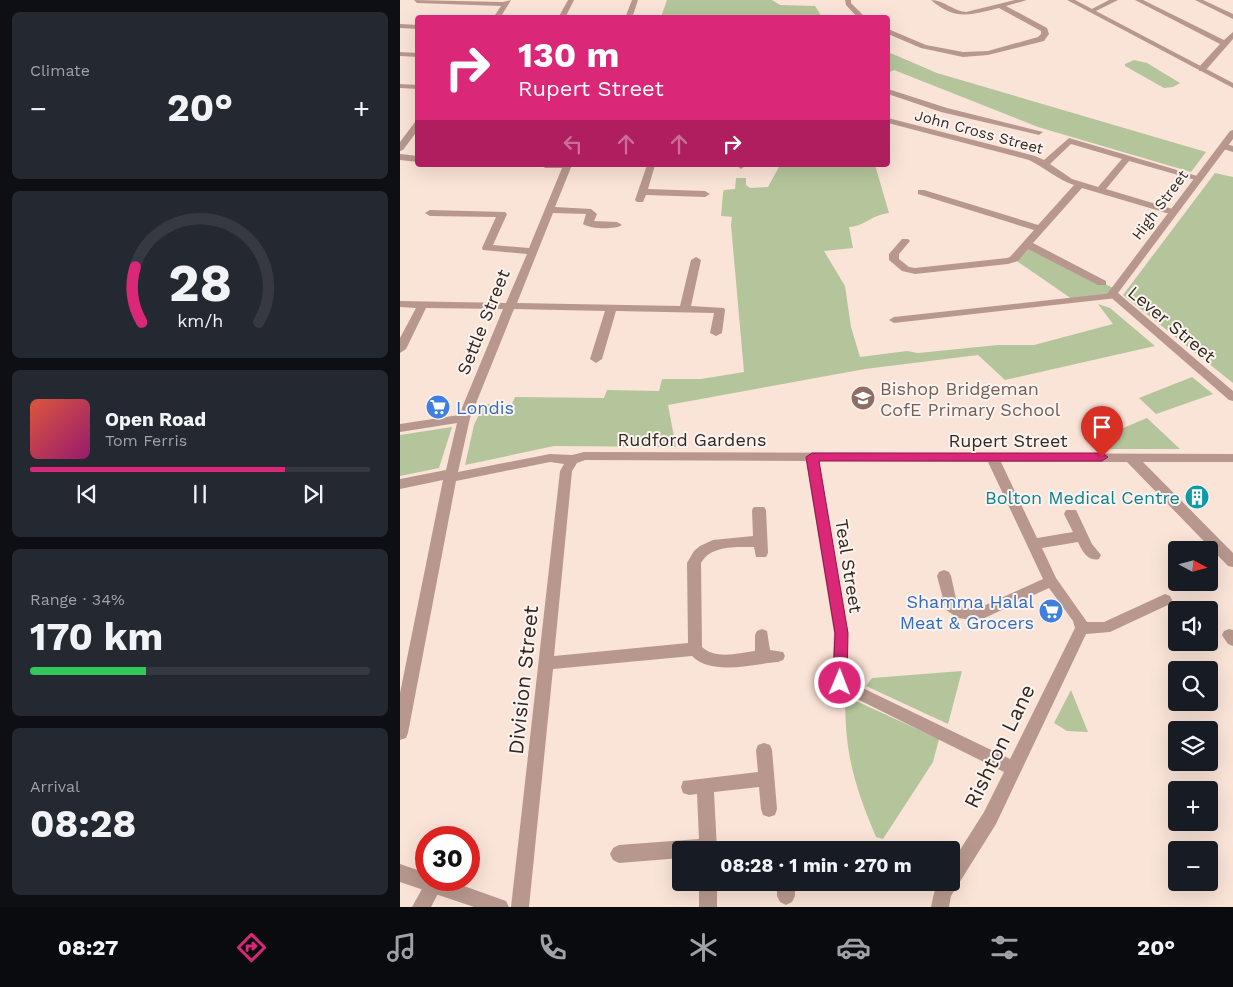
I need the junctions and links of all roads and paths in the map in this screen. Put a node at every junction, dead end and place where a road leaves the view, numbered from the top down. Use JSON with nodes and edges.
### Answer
{"nodes":[{"id":1,"x":571,"y":0,"type":"edge"},
{"id":2,"x":635,"y":0,"type":"edge"},
{"id":3,"x":848,"y":0,"type":"edge"},
{"id":4,"x":934,"y":0,"type":"edge"},
{"id":5,"x":1024,"y":0,"type":"edge"},
{"id":6,"x":1070,"y":0,"type":"edge"},
{"id":7,"x":1115,"y":0,"type":"edge"},
{"id":8,"x":1138,"y":0,"type":"edge"},
{"id":9,"x":1198,"y":0,"type":"edge"},
{"id":10,"x":417,"y":1,"type":"edge"},
{"id":11,"x":506,"y":2,"type":"edge"},
{"id":12,"x":1006,"y":3,"type":"edge"},
{"id":13,"x":1092,"y":11,"type":"junction"},
{"id":14,"x":498,"y":15,"type":"edge"},
{"id":15,"x":563,"y":15,"type":"edge"},
{"id":16,"x":629,"y":15,"type":"edge"},
{"id":17,"x":860,"y":15,"type":"edge"},
{"id":18,"x":1233,"y":17,"type":"edge"},
{"id":19,"x":400,"y":26,"type":"edge"},
{"id":20,"x":415,"y":27,"type":"edge"},
{"id":21,"x":890,"y":32,"type":"edge"},
{"id":22,"x":1233,"y":34,"type":"edge"},
{"id":23,"x":1225,"y":43,"type":"junction"},
{"id":24,"x":400,"y":54,"type":"edge"},
{"id":25,"x":415,"y":55,"type":"edge"},
{"id":26,"x":1202,"y":69,"type":"junction"},
{"id":27,"x":400,"y":86,"type":"edge"},
{"id":28,"x":415,"y":86,"type":"edge"},
{"id":29,"x":1233,"y":86,"type":"edge"},
{"id":30,"x":890,"y":92,"type":"edge"},
{"id":31,"x":890,"y":122,"type":"edge"},
{"id":32,"x":415,"y":128,"type":"edge"},
{"id":33,"x":1039,"y":132,"type":"dead end"},
{"id":34,"x":1233,"y":133,"type":"edge"},
{"id":35,"x":400,"y":148,"type":"edge"},
{"id":36,"x":1228,"y":148,"type":"edge"},
{"id":37,"x":400,"y":157,"type":"edge"},
{"id":38,"x":1127,"y":158,"type":"junction"},
{"id":39,"x":415,"y":159,"type":"edge"},
{"id":40,"x":1045,"y":164,"type":"junction"},
{"id":41,"x":568,"y":167,"type":"edge"},
{"id":42,"x":650,"y":167,"type":"edge"},
{"id":43,"x":1199,"y":178,"type":"junction"},
{"id":44,"x":1080,"y":184,"type":"junction"},
{"id":45,"x":1100,"y":190,"type":"junction"},
{"id":46,"x":920,"y":192,"type":"dead end"},
{"id":47,"x":705,"y":194,"type":"dead end"},
{"id":48,"x":550,"y":210,"type":"junction"},
{"id":49,"x":1173,"y":212,"type":"junction"},
{"id":50,"x":430,"y":213,"type":"dead end"},
{"id":51,"x":617,"y":225,"type":"dead end"},
{"id":52,"x":1040,"y":229,"type":"junction"},
{"id":53,"x":905,"y":241,"type":"dead end"},
{"id":54,"x":1028,"y":244,"type":"junction"},
{"id":55,"x":533,"y":251,"type":"junction"},
{"id":56,"x":696,"y":260,"type":"dead end"},
{"id":57,"x":1102,"y":283,"type":"dead end"},
{"id":58,"x":1113,"y":296,"type":"junction"},
{"id":59,"x":400,"y":304,"type":"edge"},
{"id":60,"x":423,"y":304,"type":"junction"},
{"id":61,"x":510,"y":305,"type":"junction"},
{"id":62,"x":612,"y":307,"type":"junction"},
{"id":63,"x":685,"y":309,"type":"junction"},
{"id":64,"x":894,"y":320,"type":"dead end"},
{"id":65,"x":716,"y":333,"type":"dead end"},
{"id":66,"x":400,"y":349,"type":"edge"},
{"id":67,"x":596,"y":359,"type":"dead end"},
{"id":68,"x":1233,"y":397,"type":"edge"},
{"id":69,"x":463,"y":422,"type":"junction"},
{"id":70,"x":400,"y":428,"type":"edge"},
{"id":71,"x":812,"y":457,"type":"junction"},
{"id":72,"x":1130,"y":457,"type":"junction"},
{"id":73,"x":992,"y":458,"type":"junction"},
{"id":74,"x":1233,"y":458,"type":"edge"},
{"id":75,"x":573,"y":460,"type":"junction"},
{"id":76,"x":450,"y":473,"type":"junction"},
{"id":77,"x":400,"y":484,"type":"edge"},
{"id":78,"x":759,"y":510,"type":"dead end"},
{"id":79,"x":1071,"y":514,"type":"dead end"},
{"id":80,"x":1082,"y":536,"type":"junction"},
{"id":81,"x":1033,"y":544,"type":"junction"},
{"id":82,"x":1094,"y":555,"type":"dead end"},
{"id":83,"x":1233,"y":562,"type":"edge"},
{"id":84,"x":944,"y":576,"type":"dead end"},
{"id":85,"x":1051,"y":581,"type":"junction"},
{"id":86,"x":1165,"y":600,"type":"dead end"},
{"id":87,"x":1082,"y":628,"type":"junction"},
{"id":88,"x":762,"y":635,"type":"dead end"},
{"id":89,"x":694,"y":649,"type":"junction"},
{"id":90,"x":546,"y":663,"type":"junction"},
{"id":91,"x":400,"y":733,"type":"edge"},
{"id":92,"x":764,"y":750,"type":"dead end"},
{"id":93,"x":1013,"y":768,"type":"junction"},
{"id":94,"x":766,"y":779,"type":"junction"},
{"id":95,"x":769,"y":808,"type":"dead end"},
{"id":96,"x":706,"y":841,"type":"edge"},
{"id":97,"x":672,"y":851,"type":"edge"},
{"id":98,"x":619,"y":854,"type":"dead end"},
{"id":99,"x":960,"y":868,"type":"edge"},
{"id":100,"x":400,"y":874,"type":"edge"},
{"id":101,"x":415,"y":879,"type":"edge"},
{"id":102,"x":430,"y":891,"type":"edge"},
{"id":103,"x":449,"y":891,"type":"edge"},
{"id":104,"x":708,"y":891,"type":"edge"},
{"id":105,"x":945,"y":891,"type":"edge"},
{"id":106,"x":421,"y":907,"type":"edge"},
{"id":107,"x":500,"y":907,"type":"edge"},
{"id":108,"x":520,"y":907,"type":"edge"},
{"id":109,"x":708,"y":907,"type":"edge"},
{"id":110,"x":940,"y":907,"type":"edge"}],
"edges":[{"from":1,"to":15,"type":"street"},
{"from":2,"to":16,"type":"street"},
{"from":3,"to":17,"type":"street"},
{"from":4,"to":12,"type":"street"},
{"from":5,"to":12,"type":"street"},
{"from":6,"to":13,"type":"street"},
{"from":7,"to":13,"type":"street"},
{"from":8,"to":23,"type":"street"},
{"from":9,"to":18,"type":"street"},
{"from":10,"to":11,"type":"street"},
{"from":11,"to":14,"type":"street"},
{"from":12,"to":21,"type":"street"},
{"from":13,"to":26,"type":"street"},
{"from":19,"to":20,"type":"street"},
{"from":22,"to":23,"type":"street"},
{"from":23,"to":26,"type":"street"},
{"from":24,"to":25,"type":"street"},
{"from":26,"to":29,"type":"street"},
{"from":27,"to":28,"type":"street"},
{"from":30,"to":33,"type":"street"},
{"from":31,"to":40,"type":"street","name":"John Cross Street"},
{"from":32,"to":35,"type":"street"},
{"from":34,"to":36,"type":"street","name":"High Street"},
{"from":36,"to":43,"type":"street","name":"High Street"},
{"from":37,"to":39,"type":"street"},
{"from":38,"to":40,"type":"street"},
{"from":38,"to":43,"type":"street"},
{"from":38,"to":45,"type":"street"},
{"from":40,"to":44,"type":"street","name":"John Cross Street"},
{"from":41,"to":48,"type":"street","name":"Settle Street"},
{"from":42,"to":47,"type":"street"},
{"from":43,"to":49,"type":"street","name":"High Street"},
{"from":44,"to":45,"type":"street","name":"John Cross Street"},
{"from":44,"to":52,"type":"street"},
{"from":45,"to":49,"type":"street","name":"John Cross Street"},
{"from":46,"to":52,"type":"street"},
{"from":48,"to":51,"type":"street"},
{"from":48,"to":55,"type":"street","name":"Settle Street"},
{"from":49,"to":58,"type":"street","name":"High Street"},
{"from":50,"to":55,"type":"street"},
{"from":52,"to":54,"type":"street"},
{"from":53,"to":54,"type":"street"},
{"from":54,"to":57,"type":"street","name":"Lever Street"},
{"from":55,"to":61,"type":"street","name":"Settle Street"},
{"from":56,"to":63,"type":"street"},
{"from":58,"to":64,"type":"street"},
{"from":58,"to":68,"type":"street","name":"Lever Street"},
{"from":59,"to":60,"type":"street"},
{"from":60,"to":61,"type":"street"},
{"from":60,"to":66,"type":"street"},
{"from":61,"to":62,"type":"street"},
{"from":61,"to":69,"type":"street","name":"Settle Street"},
{"from":62,"to":63,"type":"street"},
{"from":62,"to":67,"type":"street"},
{"from":63,"to":65,"type":"street"},
{"from":69,"to":70,"type":"street"},
{"from":69,"to":76,"type":"street","name":"Settle Street"},
{"from":71,"to":73,"type":"street","name":"Rupert Street"},
{"from":71,"to":75,"type":"street","name":"Rudford Gardens"},
{"from":71,"to":93,"type":"street","name":"Teal Street"},
{"from":72,"to":73,"type":"street","name":"Rupert Street"},
{"from":72,"to":74,"type":"street","name":"Rupert Street"},
{"from":72,"to":83,"type":"street"},
{"from":73,"to":81,"type":"street"},
{"from":75,"to":76,"type":"street"},
{"from":75,"to":90,"type":"street","name":"Division Street"},
{"from":76,"to":77,"type":"street"},
{"from":76,"to":91,"type":"street","name":"Settle Street"},
{"from":78,"to":89,"type":"street"},
{"from":79,"to":80,"type":"street"},
{"from":80,"to":81,"type":"street"},
{"from":80,"to":82,"type":"street"},
{"from":81,"to":85,"type":"street"},
{"from":84,"to":85,"type":"street"},
{"from":85,"to":87,"type":"street"},
{"from":86,"to":87,"type":"street"},
{"from":87,"to":93,"type":"street","name":"Rishton Lane"},
{"from":88,"to":89,"type":"street"},
{"from":89,"to":90,"type":"street"},
{"from":90,"to":108,"type":"street","name":"Division Street"},
{"from":92,"to":94,"type":"street"},
{"from":93,"to":99,"type":"street","name":"Rishton Lane"},
{"from":94,"to":95,"type":"street"},
{"from":94,"to":96,"type":"street"},
{"from":97,"to":98,"type":"street"},
{"from":100,"to":101,"type":"street"},
{"from":102,"to":106,"type":"street"},
{"from":103,"to":107,"type":"street"},
{"from":104,"to":109,"type":"street"},
{"from":105,"to":110,"type":"street","name":"Rishton Lane"}]}
